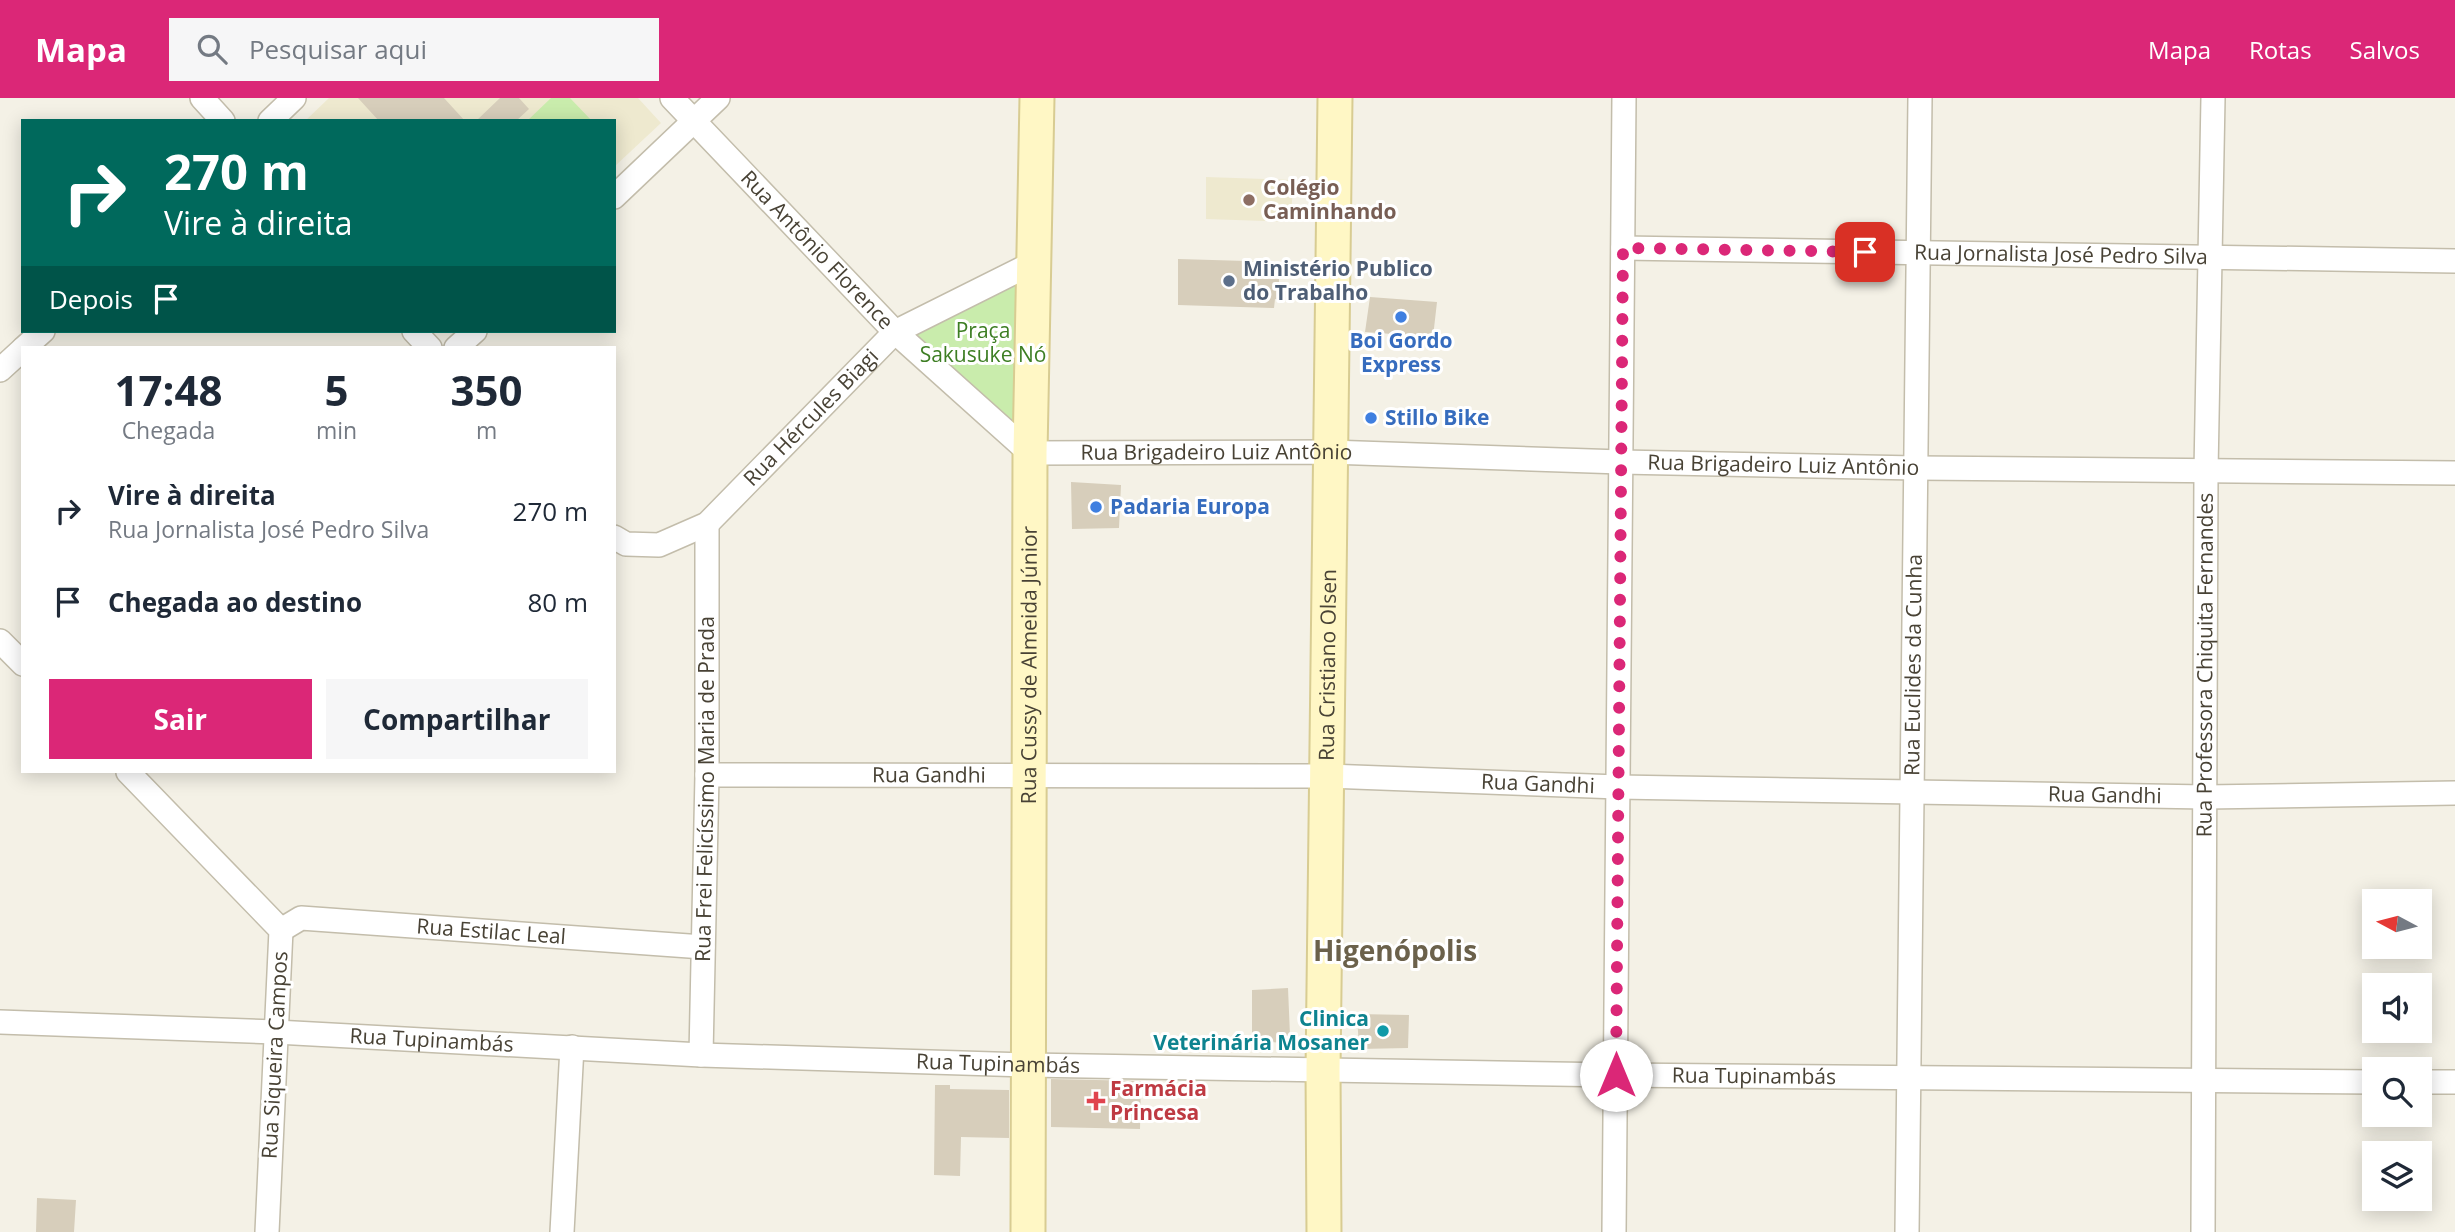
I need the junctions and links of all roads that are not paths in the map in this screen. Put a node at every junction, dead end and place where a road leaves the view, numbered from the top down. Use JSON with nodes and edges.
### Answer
{"nodes":[{"id":1,"x":202,"y":98,"type":"edge"},
{"id":2,"x":294,"y":98,"type":"edge"},
{"id":3,"x":672,"y":98,"type":"edge"},
{"id":4,"x":718,"y":98,"type":"edge"},
{"id":5,"x":1037,"y":98,"type":"edge"},
{"id":6,"x":1335,"y":98,"type":"edge"},
{"id":7,"x":1624,"y":98,"type":"edge"},
{"id":8,"x":1920,"y":98,"type":"edge"},
{"id":9,"x":2213,"y":98,"type":"edge"},
{"id":10,"x":221,"y":119,"type":"edge"},
{"id":11,"x":272,"y":119,"type":"edge"},
{"id":12,"x":694,"y":121,"type":"junction"},
{"id":13,"x":616,"y":195,"type":"edge"},
{"id":14,"x":1623,"y":248,"type":"junction"},
{"id":15,"x":1919,"y":253,"type":"junction"},
{"id":16,"x":2209,"y":258,"type":"junction"},
{"id":17,"x":2455,"y":261,"type":"edge"},
{"id":18,"x":1035,"y":262,"type":"junction"},
{"id":19,"x":895,"y":332,"type":"junction"},
{"id":20,"x":41,"y":333,"type":"edge"},
{"id":21,"x":416,"y":333,"type":"edge"},
{"id":22,"x":473,"y":333,"type":"edge"},
{"id":23,"x":26,"y":346,"type":"edge"},
{"id":24,"x":428,"y":346,"type":"edge"},
{"id":25,"x":458,"y":346,"type":"edge"},
{"id":26,"x":21,"y":351,"type":"edge"},
{"id":27,"x":0,"y":370,"type":"edge"},
{"id":28,"x":1330,"y":452,"type":"junction"},
{"id":29,"x":1030,"y":453,"type":"junction"},
{"id":30,"x":1621,"y":462,"type":"junction"},
{"id":31,"x":1916,"y":468,"type":"junction"},
{"id":32,"x":2206,"y":471,"type":"junction"},
{"id":33,"x":2455,"y":473,"type":"edge"},
{"id":34,"x":707,"y":524,"type":"junction"},
{"id":35,"x":616,"y":538,"type":"edge"},
{"id":36,"x":0,"y":641,"type":"edge"},
{"id":37,"x":21,"y":662,"type":"edge"},
{"id":38,"x":129,"y":773,"type":"edge"},
{"id":39,"x":707,"y":775,"type":"junction"},
{"id":40,"x":1030,"y":776,"type":"junction"},
{"id":41,"x":1328,"y":776,"type":"junction"},
{"id":42,"x":1618,"y":787,"type":"junction"},
{"id":43,"x":1912,"y":792,"type":"junction"},
{"id":44,"x":2455,"y":793,"type":"edge"},
{"id":45,"x":2206,"y":797,"type":"junction"},
{"id":46,"x":281,"y":930,"type":"junction"},
{"id":47,"x":703,"y":947,"type":"junction"},
{"id":48,"x":0,"y":1022,"type":"edge"},
{"id":49,"x":276,"y":1032,"type":"junction"},
{"id":50,"x":572,"y":1047,"type":"junction"},
{"id":51,"x":701,"y":1055,"type":"junction"},
{"id":52,"x":1029,"y":1065,"type":"junction"},
{"id":53,"x":1323,"y":1070,"type":"junction"},
{"id":54,"x":1616,"y":1075,"type":"junction"},
{"id":55,"x":1908,"y":1076,"type":"junction"},
{"id":56,"x":2204,"y":1081,"type":"junction"},
{"id":57,"x":2362,"y":1082,"type":"edge"},
{"id":58,"x":2432,"y":1082,"type":"edge"},
{"id":59,"x":2455,"y":1082,"type":"edge"},
{"id":60,"x":267,"y":1232,"type":"edge"},
{"id":61,"x":562,"y":1232,"type":"edge"},
{"id":62,"x":1028,"y":1232,"type":"edge"},
{"id":63,"x":1324,"y":1232,"type":"edge"},
{"id":64,"x":1615,"y":1232,"type":"edge"},
{"id":65,"x":1906,"y":1232,"type":"edge"},
{"id":66,"x":2203,"y":1232,"type":"edge"}],
"edges":[{"from":1,"to":10,"type":"street"},
{"from":2,"to":11,"type":"street"},
{"from":3,"to":12,"type":"street","name":"Rua Antônio Florence"},
{"from":4,"to":12,"type":"street"},
{"from":5,"to":18,"type":"street","name":"Rua Cussy de Almeida Júnior"},
{"from":6,"to":28,"type":"street","name":"Rua Cristiano Olsen"},
{"from":7,"to":14,"type":"street"},
{"from":8,"to":15,"type":"street","name":"Rua Euclides da Cunha"},
{"from":9,"to":16,"type":"street","name":"Rua Professora Chiquita Fernandes"},
{"from":12,"to":13,"type":"street"},
{"from":12,"to":19,"type":"street","name":"Rua Antônio Florence"},
{"from":14,"to":15,"type":"street","name":"Rua Jornalista José Pedro Silva"},
{"from":14,"to":30,"type":"street"},
{"from":15,"to":16,"type":"street","name":"Rua Jornalista José Pedro Silva"},
{"from":15,"to":31,"type":"street","name":"Rua Euclides da Cunha"},
{"from":16,"to":17,"type":"street","name":"Rua Jornalista José Pedro Silva"},
{"from":16,"to":32,"type":"street","name":"Rua Professora Chiquita Fernandes"},
{"from":18,"to":19,"type":"street","name":"Rua Hércules Biagi"},
{"from":18,"to":29,"type":"street","name":"Rua Cussy de Almeida Júnior"},
{"from":19,"to":29,"type":"street","name":"Rua Antônio Florence"},
{"from":19,"to":34,"type":"street","name":"Rua Hércules Biagi"},
{"from":20,"to":23,"type":"street"},
{"from":21,"to":24,"type":"street"},
{"from":22,"to":25,"type":"street"},
{"from":26,"to":27,"type":"street"},
{"from":28,"to":29,"type":"street","name":"Rua Brigadeiro Luiz Antônio"},
{"from":28,"to":30,"type":"street","name":"Rua Brigadeiro Luiz Antônio"},
{"from":28,"to":41,"type":"street","name":"Rua Cristiano Olsen"},
{"from":29,"to":40,"type":"street","name":"Rua Cussy de Almeida Júnior"},
{"from":30,"to":31,"type":"street","name":"Rua Brigadeiro Luiz Antônio"},
{"from":30,"to":42,"type":"street"},
{"from":31,"to":32,"type":"street","name":"Rua Brigadeiro Luiz Antônio"},
{"from":31,"to":43,"type":"street","name":"Rua Euclides da Cunha"},
{"from":32,"to":33,"type":"street","name":"Rua Brigadeiro Luiz Antônio"},
{"from":32,"to":45,"type":"street","name":"Rua Professora Chiquita Fernandes"},
{"from":34,"to":35,"type":"street"},
{"from":34,"to":39,"type":"street","name":"Rua Frei Felicíssimo Maria de Prada"},
{"from":36,"to":37,"type":"street"},
{"from":38,"to":46,"type":"street","name":"Rua Siqueira Campos"},
{"from":39,"to":40,"type":"street","name":"Rua Gandhi"},
{"from":39,"to":47,"type":"street","name":"Rua Frei Felicíssimo Maria de Prada"},
{"from":40,"to":41,"type":"street","name":"Rua Gandhi"},
{"from":40,"to":52,"type":"street","name":"Rua Cussy de Almeida Júnior"},
{"from":41,"to":42,"type":"street","name":"Rua Gandhi"},
{"from":41,"to":53,"type":"street","name":"Rua Cristiano Olsen"},
{"from":42,"to":43,"type":"street","name":"Rua Gandhi"},
{"from":42,"to":54,"type":"street"},
{"from":43,"to":45,"type":"street","name":"Rua Gandhi"},
{"from":43,"to":55,"type":"street","name":"Rua Euclides da Cunha"},
{"from":44,"to":45,"type":"street","name":"Rua Gandhi"},
{"from":45,"to":56,"type":"street","name":"Rua Professora Chiquita Fernandes"},
{"from":46,"to":47,"type":"street","name":"Rua Estilac Leal"},
{"from":46,"to":49,"type":"street","name":"Rua Siqueira Campos"},
{"from":47,"to":51,"type":"street","name":"Rua Frei Felicíssimo Maria de Prada"},
{"from":48,"to":49,"type":"street","name":"Rua Tupinambás"},
{"from":49,"to":50,"type":"street","name":"Rua Tupinambás"},
{"from":49,"to":60,"type":"street","name":"Rua Siqueira Campos"},
{"from":50,"to":51,"type":"street","name":"Rua Tupinambás"},
{"from":50,"to":61,"type":"street"},
{"from":51,"to":52,"type":"street","name":"Rua Tupinambás"},
{"from":52,"to":53,"type":"street","name":"Rua Tupinambás"},
{"from":52,"to":62,"type":"street","name":"Rua Cussy de Almeida Júnior"},
{"from":53,"to":54,"type":"street","name":"Rua Tupinambás"},
{"from":53,"to":63,"type":"street","name":"Rua Cristiano Olsen"},
{"from":54,"to":55,"type":"street","name":"Rua Tupinambás"},
{"from":54,"to":64,"type":"street"},
{"from":55,"to":56,"type":"street","name":"Rua Tupinambás"},
{"from":55,"to":65,"type":"street","name":"Rua Euclides da Cunha"},
{"from":56,"to":57,"type":"street","name":"Rua Tupinambás"},
{"from":56,"to":66,"type":"street","name":"Rua Professora Chiquita Fernandes"},
{"from":58,"to":59,"type":"street"}]}
